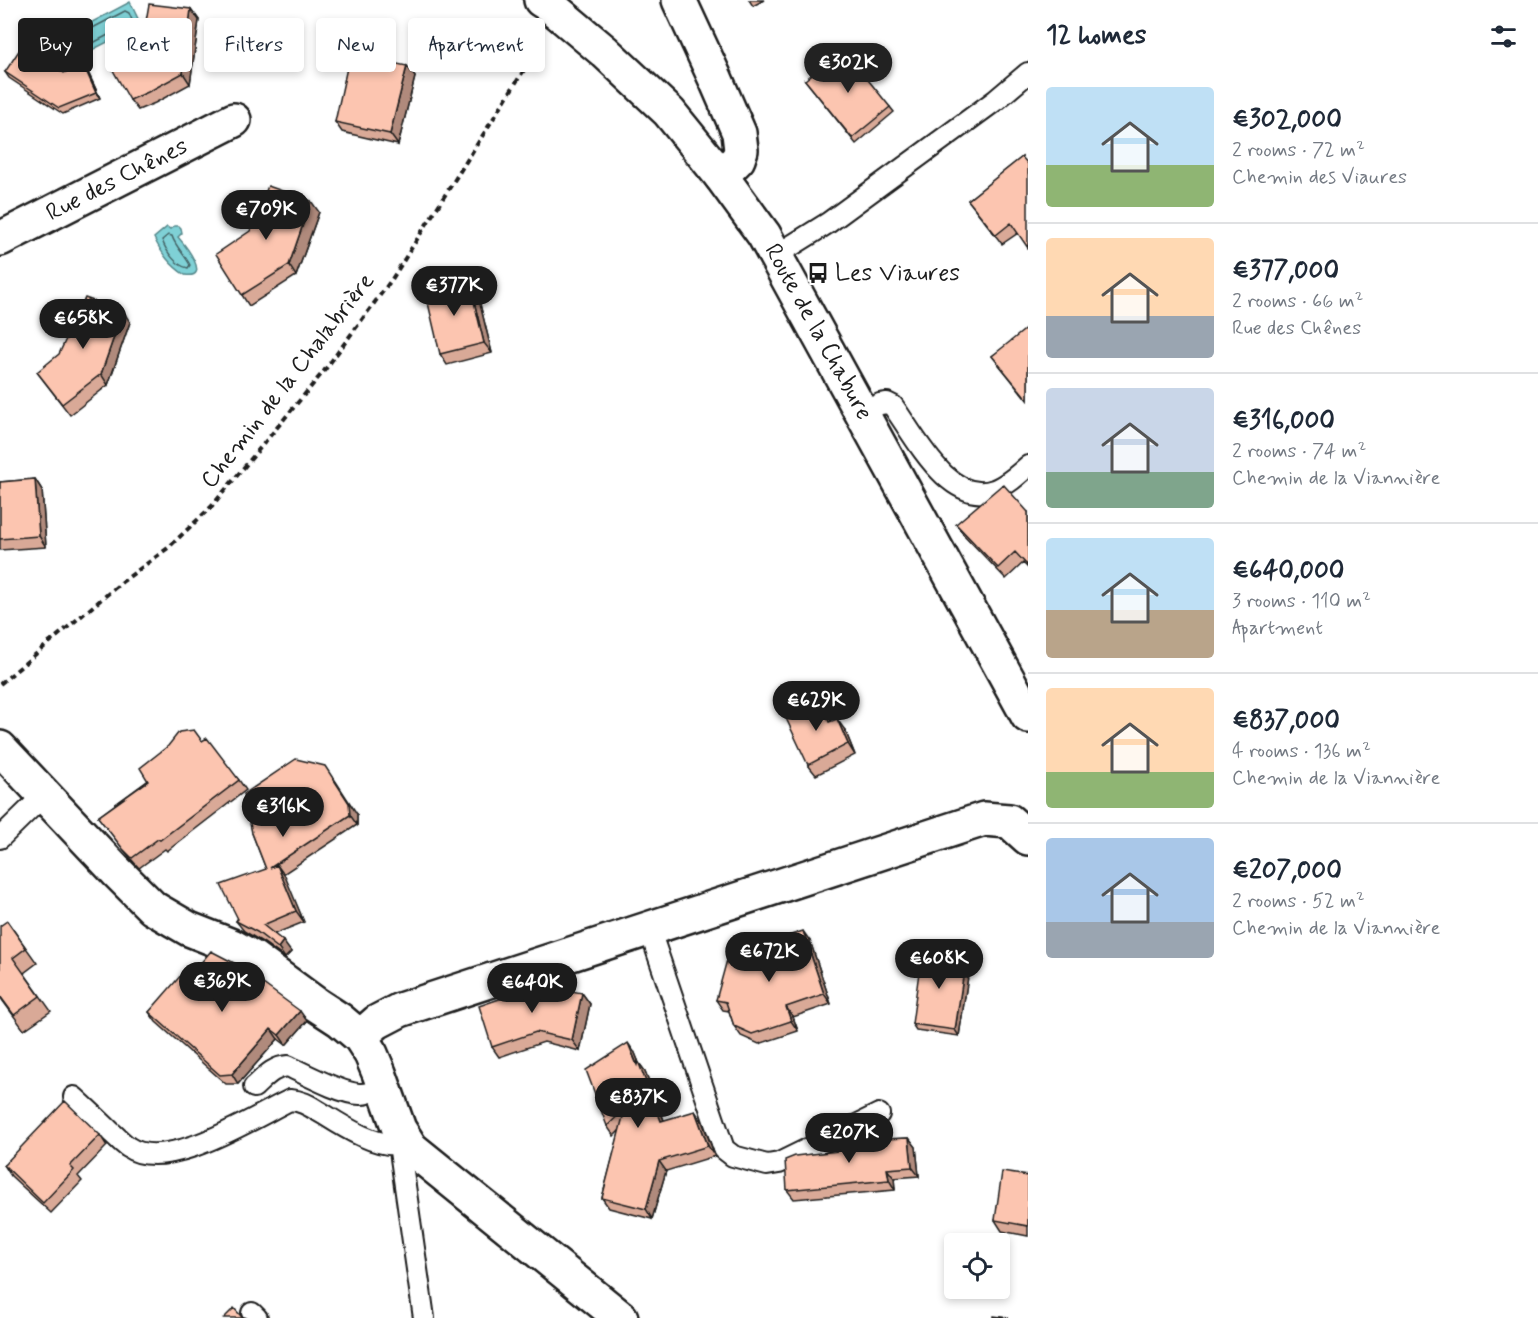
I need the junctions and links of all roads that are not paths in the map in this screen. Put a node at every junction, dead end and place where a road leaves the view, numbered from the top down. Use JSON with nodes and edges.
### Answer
{"nodes":[{"id":1,"x":679,"y":0,"type":"edge"},
{"id":2,"x":552,"y":8,"type":"edge"},
{"id":3,"x":1028,"y":73,"type":"edge"},
{"id":4,"x":234,"y":120,"type":"dead end"},
{"id":5,"x":721,"y":176,"type":"junction"},
{"id":6,"x":0,"y":239,"type":"edge"},
{"id":7,"x":776,"y":256,"type":"junction"},
{"id":8,"x":862,"y":413,"type":"junction"},
{"id":9,"x":1028,"y":466,"type":"edge"},
{"id":10,"x":1028,"y":716,"type":"edge"},
{"id":11,"x":0,"y":748,"type":"edge"},
{"id":12,"x":44,"y":795,"type":"junction"},
{"id":13,"x":0,"y":838,"type":"edge"},
{"id":14,"x":1028,"y":838,"type":"edge"},
{"id":15,"x":649,"y":928,"type":"junction"},
{"id":16,"x":360,"y":1036,"type":"junction"},
{"id":17,"x":254,"y":1087,"type":"dead end"},
{"id":18,"x":384,"y":1087,"type":"junction"},
{"id":19,"x":74,"y":1097,"type":"dead end"},
{"id":20,"x":879,"y":1114,"type":"dead end"},
{"id":21,"x":403,"y":1142,"type":"junction"},
{"id":22,"x":612,"y":1315,"type":"edge"},
{"id":23,"x":424,"y":1318,"type":"edge"}],
"edges":[{"from":1,"to":5,"type":"street"},
{"from":2,"to":5,"type":"street","name":"Route de la Chabure"},
{"from":3,"to":7,"type":"lane"},
{"from":4,"to":6,"type":"street","name":"Rue des Chênes"},
{"from":5,"to":7,"type":"street","name":"Route de la Chabure"},
{"from":7,"to":8,"type":"street","name":"Route de la Chabure"},
{"from":8,"to":9,"type":"lane"},
{"from":8,"to":10,"type":"street","name":"Route de la Chabure"},
{"from":11,"to":12,"type":"street"},
{"from":12,"to":13,"type":"lane"},
{"from":12,"to":16,"type":"street"},
{"from":14,"to":15,"type":"street"},
{"from":15,"to":16,"type":"street"},
{"from":15,"to":20,"type":"lane"},
{"from":16,"to":18,"type":"street"},
{"from":17,"to":18,"type":"lane"},
{"from":18,"to":21,"type":"street"},
{"from":19,"to":21,"type":"lane"},
{"from":21,"to":22,"type":"street"},
{"from":21,"to":23,"type":"lane"}]}
